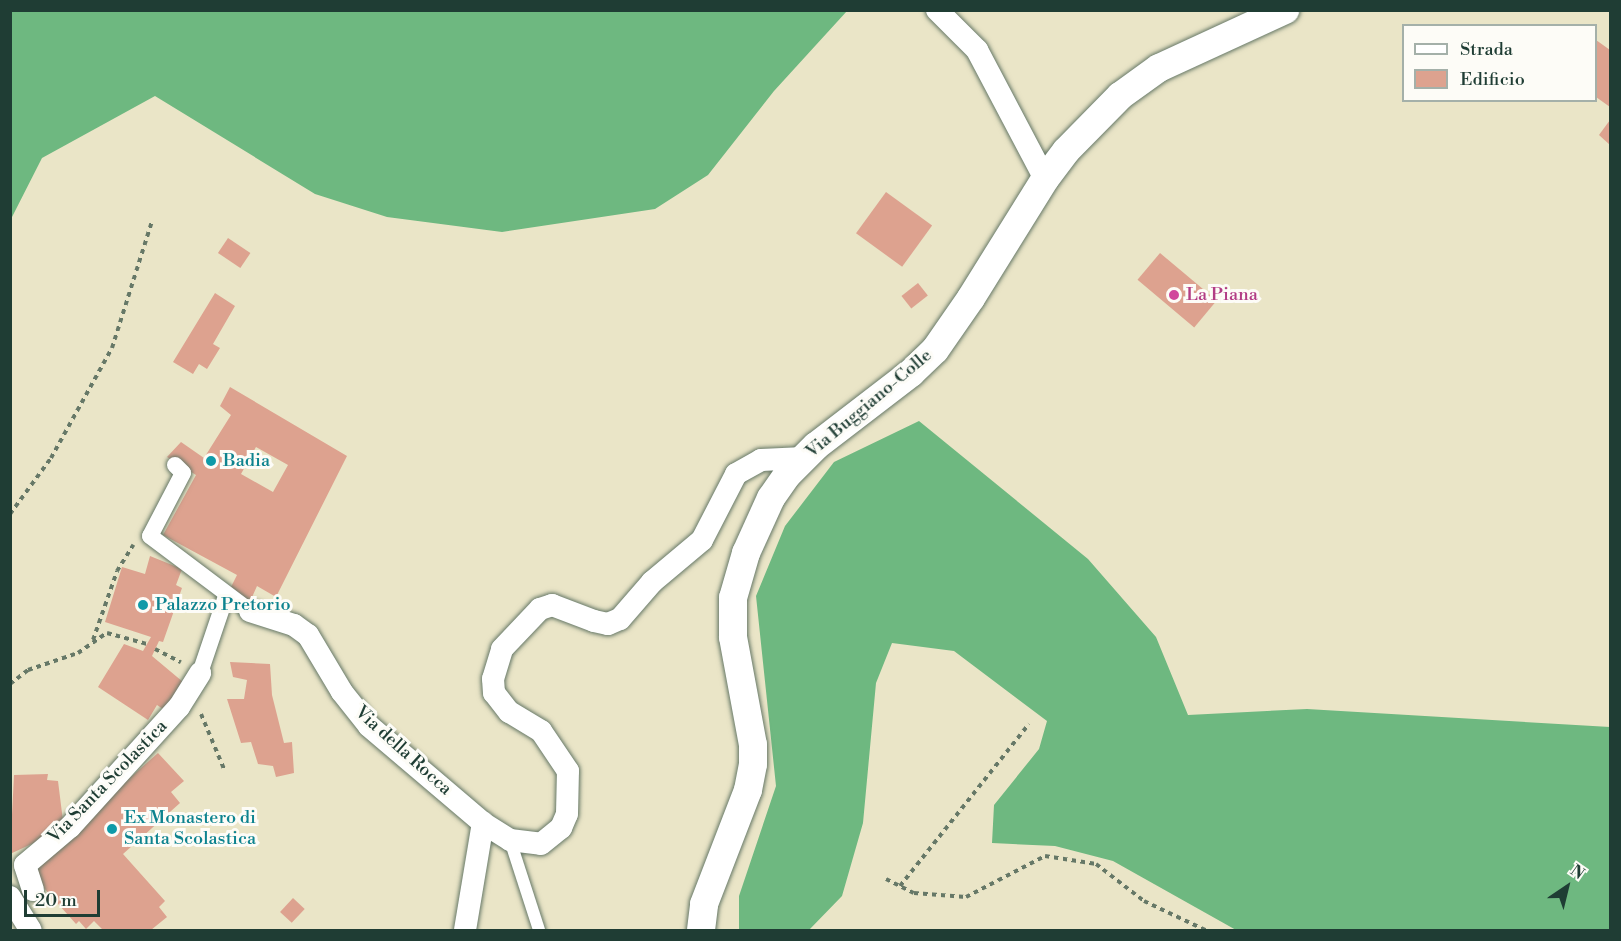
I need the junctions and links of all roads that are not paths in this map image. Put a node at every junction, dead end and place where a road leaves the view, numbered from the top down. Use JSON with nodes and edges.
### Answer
{"nodes":[{"id":1,"x":938,"y":10,"type":"edge"},
{"id":2,"x":1285,"y":10,"type":"edge"},
{"id":3,"x":1044,"y":179,"type":"junction"},
{"id":4,"x":804,"y":458,"type":"junction"},
{"id":5,"x":175,"y":465,"type":"dead end"},
{"id":6,"x":226,"y":596,"type":"junction"},
{"id":7,"x":250,"y":611,"type":"joint"},
{"id":8,"x":196,"y":682,"type":"joint"},
{"id":9,"x":483,"y":823,"type":"junction"},
{"id":10,"x":510,"y":840,"type":"junction"},
{"id":11,"x":33,"y":890,"type":"dead end"},
{"id":12,"x":10,"y":897,"type":"edge"},
{"id":13,"x":31,"y":930,"type":"edge"},
{"id":14,"x":465,"y":930,"type":"edge"},
{"id":15,"x":539,"y":930,"type":"edge"},
{"id":16,"x":701,"y":930,"type":"edge"}],
"edges":[{"from":1,"to":3,"type":"street"},
{"from":2,"to":3,"type":"street","name":"Via Buggiano-Colle"},
{"from":3,"to":4,"type":"street","name":"Via Buggiano-Colle"},
{"from":4,"to":10,"type":"street"},
{"from":4,"to":16,"type":"street","name":"Via Buggiano-Colle"},
{"from":5,"to":6,"type":"street"},
{"from":6,"to":7,"type":"street"},
{"from":6,"to":8,"type":"street"},
{"from":7,"to":9,"type":"street","name":"Via della Rocca"},
{"from":8,"to":11,"type":"street","name":"Via Santa Scolastica"},
{"from":9,"to":10,"type":"street","name":"Via della Rocca"},
{"from":9,"to":14,"type":"street"},
{"from":10,"to":15,"type":"lane"},
{"from":12,"to":13,"type":"street"}]}
